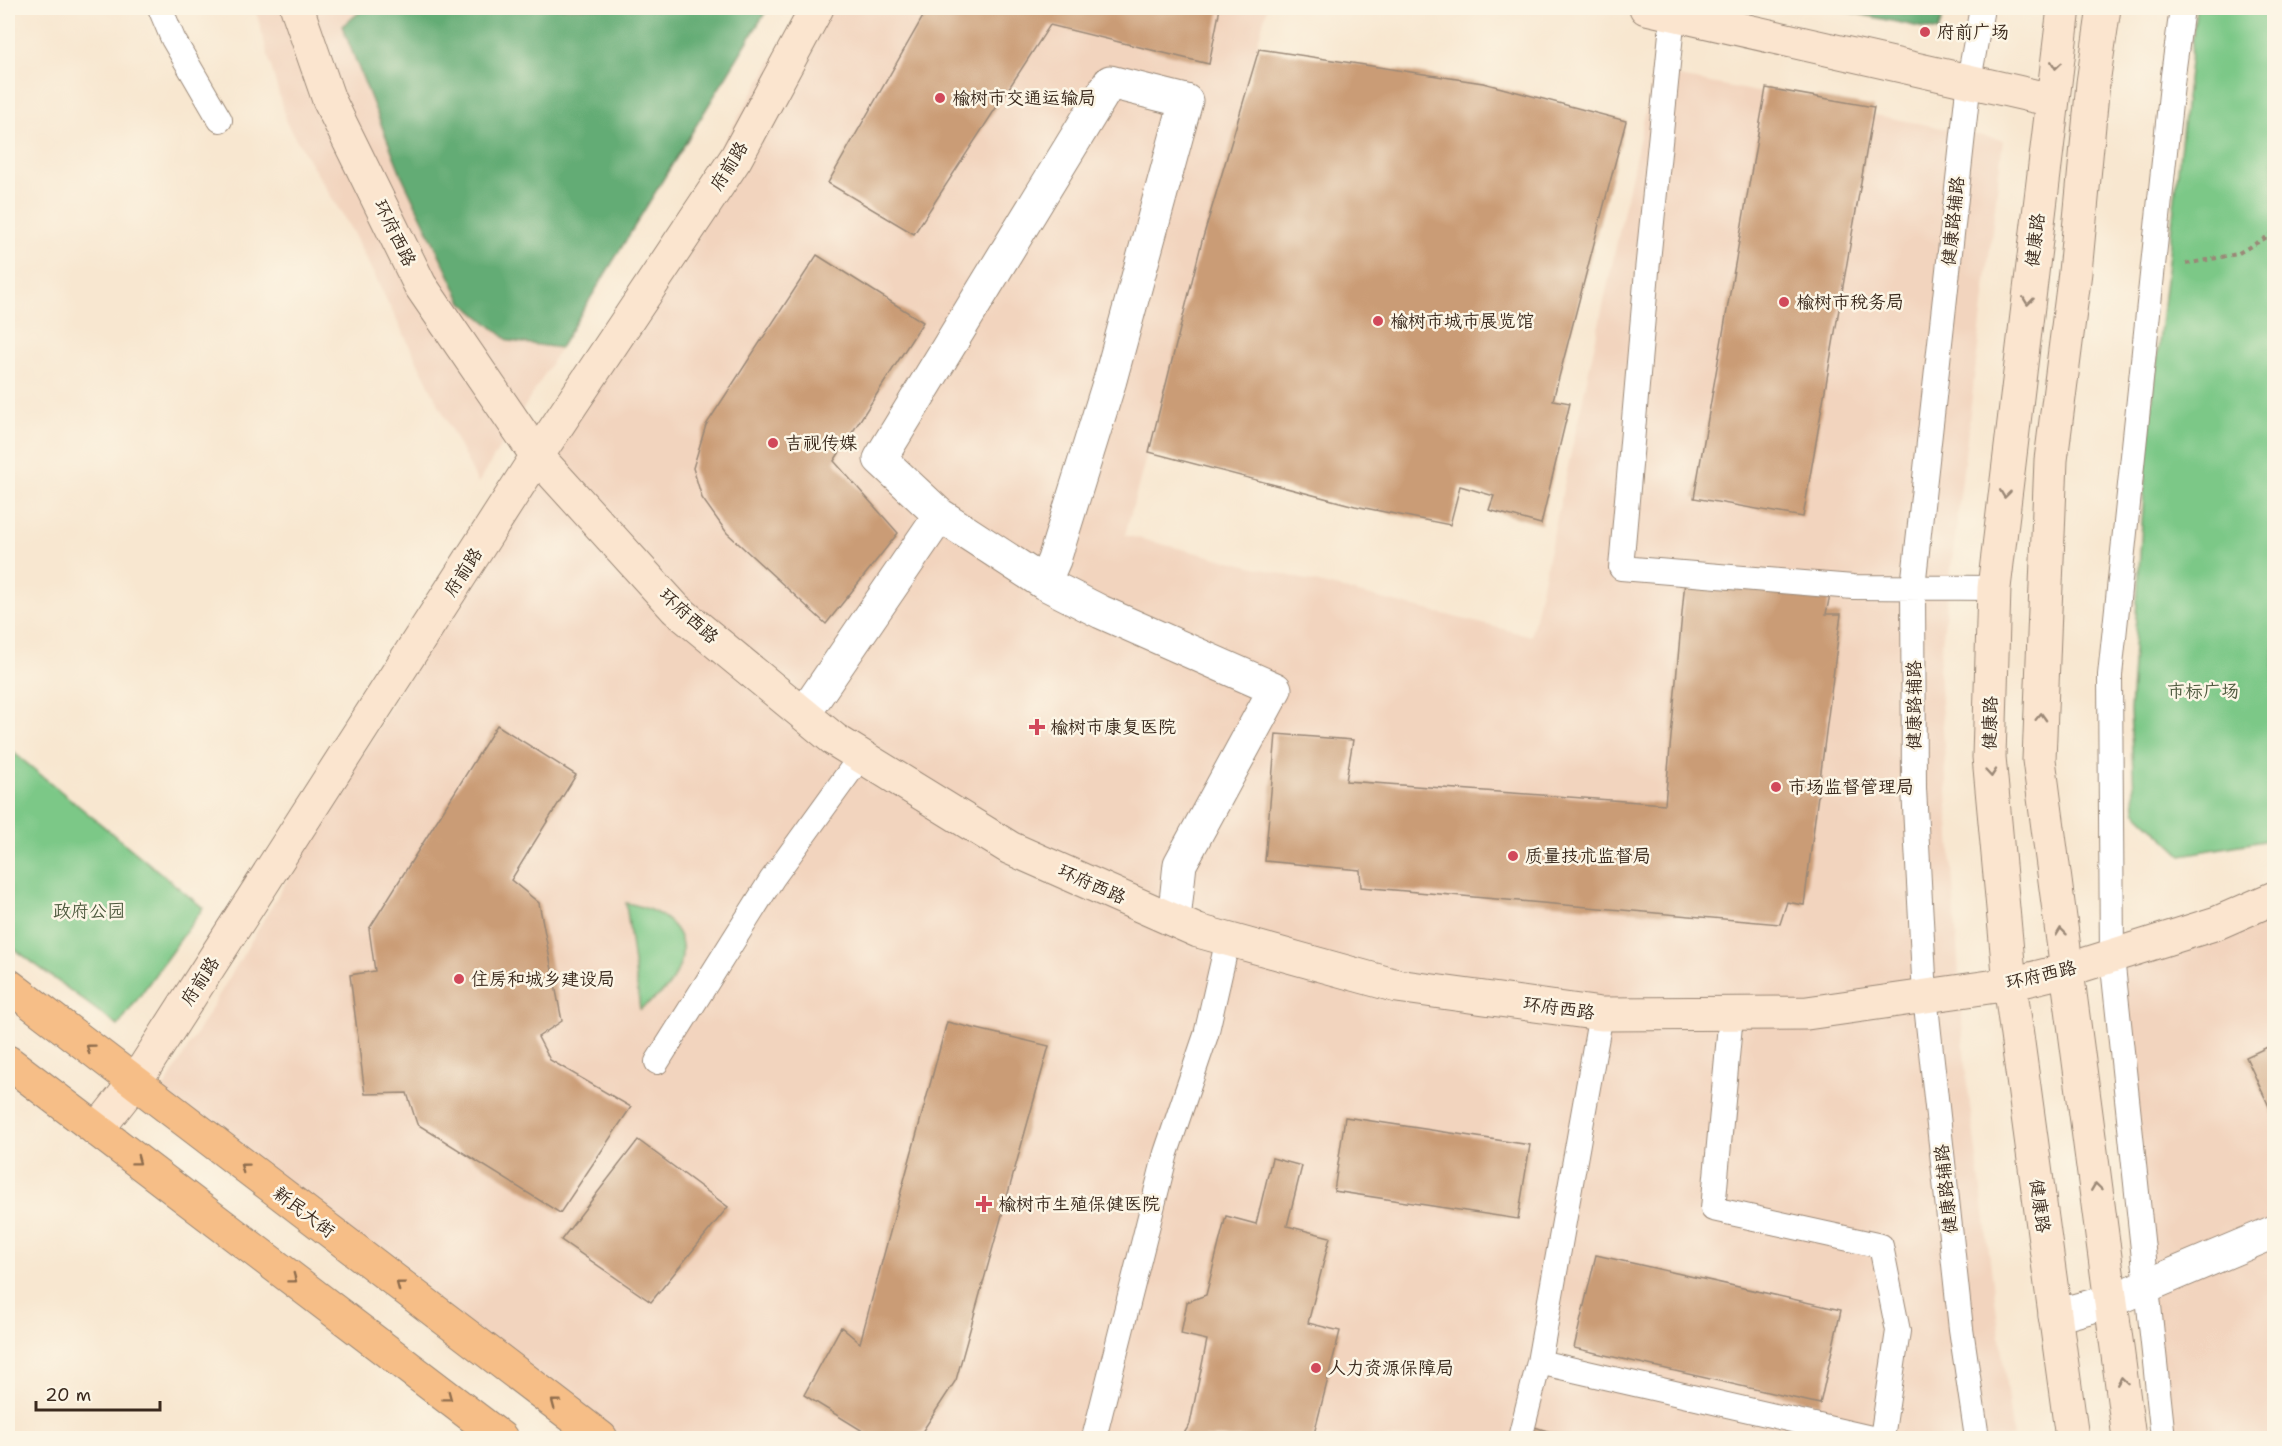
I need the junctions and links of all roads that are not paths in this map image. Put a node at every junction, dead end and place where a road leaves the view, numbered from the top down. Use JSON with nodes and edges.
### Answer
{"nodes":[{"id":1,"x":160,"y":8,"type":"edge"},
{"id":2,"x":297,"y":8,"type":"edge"},
{"id":3,"x":818,"y":8,"type":"edge"},
{"id":4,"x":1982,"y":8,"type":"edge"},
{"id":5,"x":2064,"y":8,"type":"edge"},
{"id":6,"x":2104,"y":8,"type":"edge"},
{"id":7,"x":2182,"y":8,"type":"edge"},
{"id":8,"x":1660,"y":10,"type":"edge"},
{"id":9,"x":1969,"y":80,"type":"junction"},
{"id":10,"x":2052,"y":100,"type":"junction"},
{"id":11,"x":220,"y":120,"type":"dead end"},
{"id":12,"x":537,"y":456,"type":"junction"},
{"id":13,"x":940,"y":515,"type":"junction"},
{"id":14,"x":1044,"y":582,"type":"junction"},
{"id":15,"x":1913,"y":587,"type":"junction"},
{"id":16,"x":1994,"y":588,"type":"junction"},
{"id":17,"x":804,"y":714,"type":"junction"},
{"id":18,"x":861,"y":756,"type":"junction"},
{"id":19,"x":2274,"y":898,"type":"edge"},
{"id":20,"x":1174,"y":920,"type":"junction"},
{"id":21,"x":1228,"y":939,"type":"junction"},
{"id":22,"x":2112,"y":957,"type":"junction"},
{"id":23,"x":2067,"y":970,"type":"junction"},
{"id":24,"x":2010,"y":984,"type":"junction"},
{"id":25,"x":8,"y":985,"type":"edge"},
{"id":26,"x":1925,"y":996,"type":"junction"},
{"id":27,"x":1601,"y":1014,"type":"junction"},
{"id":28,"x":1731,"y":1014,"type":"junction"},
{"id":29,"x":8,"y":1062,"type":"edge"},
{"id":30,"x":657,"y":1062,"type":"dead end"},
{"id":31,"x":135,"y":1082,"type":"junction"},
{"id":32,"x":97,"y":1130,"type":"junction"},
{"id":33,"x":2274,"y":1232,"type":"edge"},
{"id":34,"x":2146,"y":1286,"type":"junction"},
{"id":35,"x":2111,"y":1301,"type":"junction"},
{"id":36,"x":2055,"y":1316,"type":"junction"},
{"id":37,"x":1539,"y":1362,"type":"junction"},
{"id":38,"x":501,"y":1438,"type":"edge"},
{"id":39,"x":601,"y":1438,"type":"edge"},
{"id":40,"x":1094,"y":1438,"type":"edge"},
{"id":41,"x":1520,"y":1438,"type":"edge"},
{"id":42,"x":1870,"y":1438,"type":"edge"},
{"id":43,"x":1882,"y":1438,"type":"edge"},
{"id":44,"x":1977,"y":1438,"type":"edge"},
{"id":45,"x":2072,"y":1438,"type":"edge"},
{"id":46,"x":2129,"y":1438,"type":"edge"},
{"id":47,"x":2163,"y":1438,"type":"edge"}],
"edges":[{"from":1,"to":11,"type":"lane"},
{"from":2,"to":12,"type":"street","name":"环府西路"},
{"from":3,"to":12,"type":"street","name":"府前路"},
{"from":4,"to":9,"type":"lane","name":"健康路辅路"},
{"from":5,"to":10,"type":"street","name":"健康路","one_way":true},
{"from":23,"to":6,"type":"street","one_way":true},
{"from":7,"to":22,"type":"lane"},
{"from":8,"to":9,"type":"street"},
{"from":8,"to":15,"type":"lane"},
{"from":9,"to":10,"type":"street"},
{"from":9,"to":15,"type":"lane","name":"健康路辅路"},
{"from":10,"to":16,"type":"street","name":"健康路","one_way":true},
{"from":12,"to":17,"type":"street","name":"环府西路"},
{"from":12,"to":31,"type":"street","name":"府前路"},
{"from":13,"to":14,"type":"street"},
{"from":13,"to":14,"type":"street"},
{"from":13,"to":17,"type":"street"},
{"from":14,"to":20,"type":"street"},
{"from":15,"to":16,"type":"lane"},
{"from":15,"to":26,"type":"lane","name":"健康路辅路"},
{"from":16,"to":24,"type":"street","name":"健康路","one_way":true},
{"from":17,"to":18,"type":"street","name":"环府西路"},
{"from":18,"to":20,"type":"street","name":"环府西路"},
{"from":18,"to":30,"type":"lane"},
{"from":19,"to":22,"type":"street","name":"环府西路"},
{"from":20,"to":21,"type":"street","name":"环府西路"},
{"from":21,"to":27,"type":"street","name":"环府西路"},
{"from":21,"to":40,"type":"lane"},
{"from":22,"to":23,"type":"street","name":"环府西路"},
{"from":22,"to":34,"type":"lane"},
{"from":23,"to":24,"type":"street","name":"环府西路"},
{"from":35,"to":23,"type":"street","one_way":true},
{"from":24,"to":26,"type":"street","name":"环府西路"},
{"from":24,"to":36,"type":"street","name":"健康路"},
{"from":31,"to":25,"type":"main road","name":"新民大街","one_way":true},
{"from":26,"to":28,"type":"street","name":"环府西路"},
{"from":26,"to":44,"type":"lane","name":"健康路辅路"},
{"from":27,"to":28,"type":"street","name":"环府西路"},
{"from":27,"to":37,"type":"lane"},
{"from":28,"to":43,"type":"lane"},
{"from":29,"to":32,"type":"main road"},
{"from":31,"to":32,"type":"street","name":"府前路"},
{"from":39,"to":31,"type":"main road","name":"新民大街","one_way":true},
{"from":32,"to":38,"type":"main road","one_way":true},
{"from":33,"to":34,"type":"street"},
{"from":34,"to":35,"type":"street"},
{"from":34,"to":47,"type":"lane"},
{"from":35,"to":36,"type":"street"},
{"from":46,"to":35,"type":"street","one_way":true},
{"from":36,"to":45,"type":"street","name":"健康路"},
{"from":37,"to":41,"type":"lane"},
{"from":37,"to":42,"type":"lane"}]}
